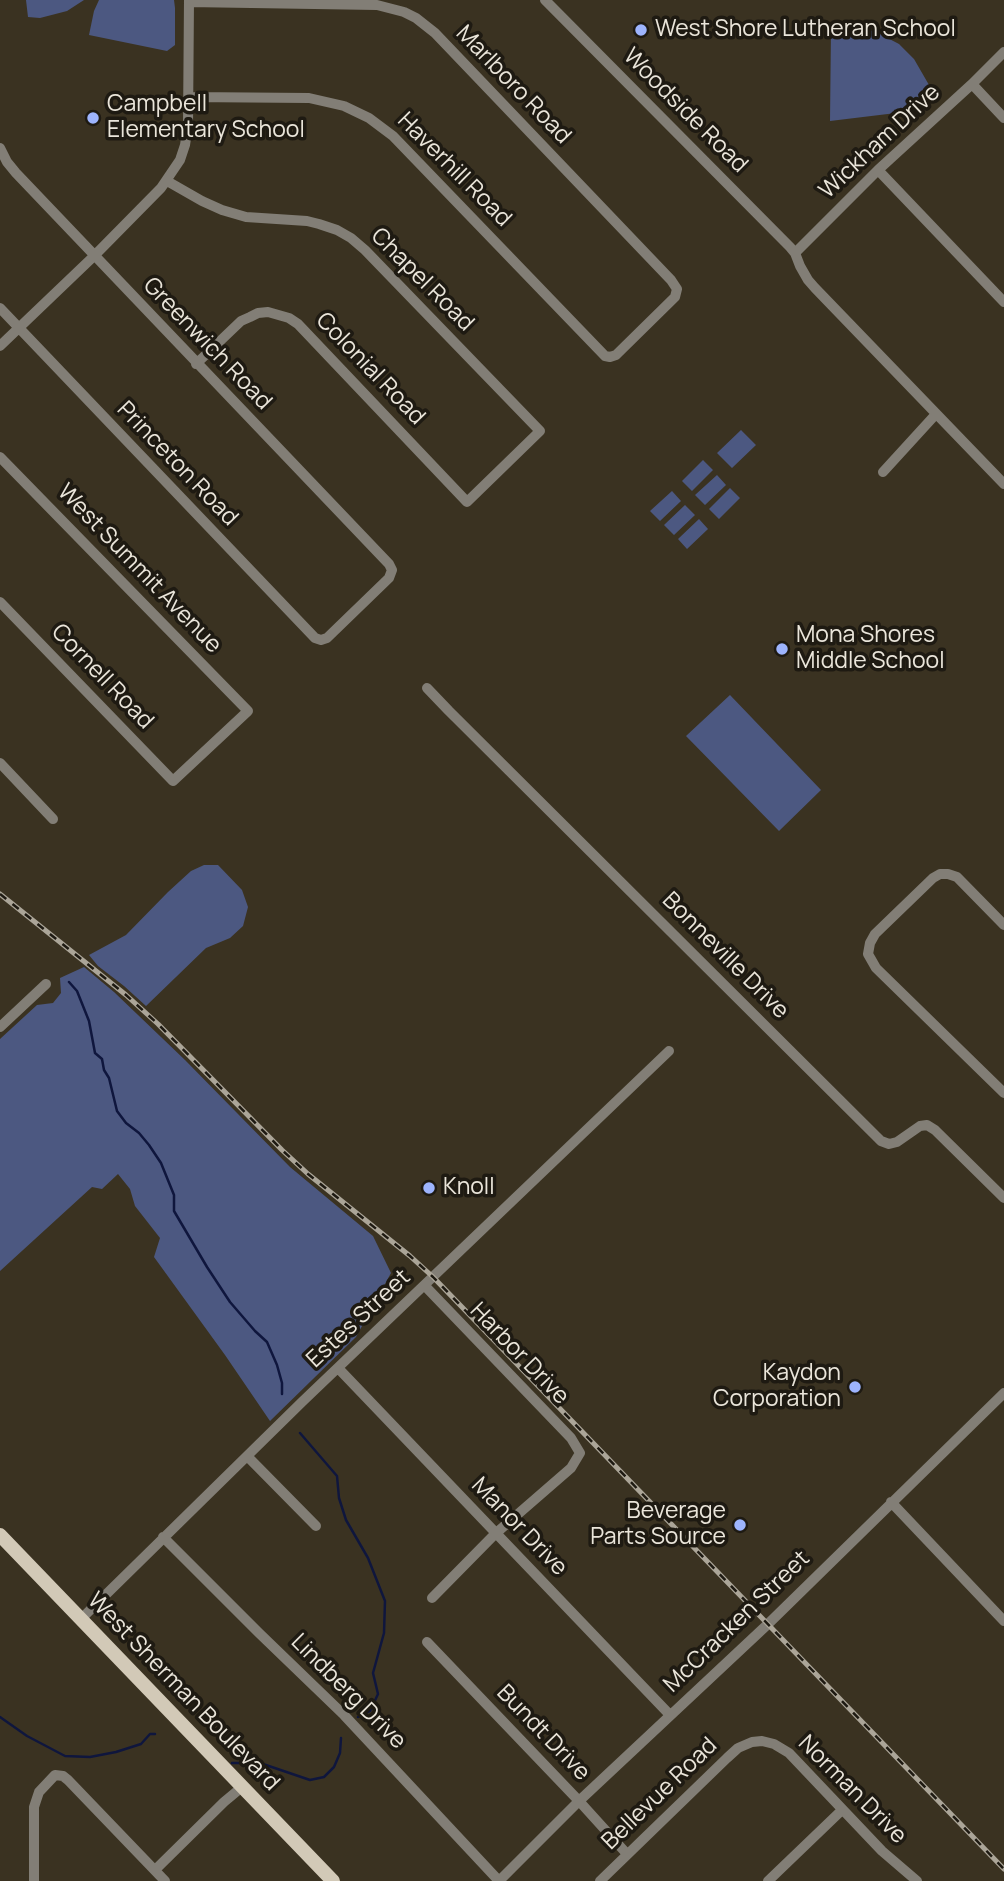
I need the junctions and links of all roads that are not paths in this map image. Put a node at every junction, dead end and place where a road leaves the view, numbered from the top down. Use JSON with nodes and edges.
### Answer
{"nodes":[{"id":1,"x":545,"y":0,"type":"edge"},
{"id":2,"x":189,"y":1,"type":"edge"},
{"id":3,"x":1004,"y":52,"type":"edge"},
{"id":4,"x":972,"y":84,"type":"junction"},
{"id":5,"x":189,"y":97,"type":"junction"},
{"id":6,"x":1004,"y":118,"type":"edge"},
{"id":7,"x":0,"y":148,"type":"edge"},
{"id":8,"x":878,"y":170,"type":"junction"},
{"id":9,"x":167,"y":181,"type":"junction"},
{"id":10,"x":796,"y":253,"type":"junction"},
{"id":11,"x":94,"y":256,"type":"junction"},
{"id":12,"x":1004,"y":302,"type":"edge"},
{"id":13,"x":0,"y":308,"type":"edge"},
{"id":14,"x":19,"y":328,"type":"junction"},
{"id":15,"x":0,"y":346,"type":"edge"},
{"id":16,"x":605,"y":356,"type":"joint"},
{"id":17,"x":196,"y":364,"type":"junction"},
{"id":18,"x":936,"y":414,"type":"junction"},
{"id":19,"x":0,"y":457,"type":"edge"},
{"id":20,"x":883,"y":472,"type":"dead end"},
{"id":21,"x":1004,"y":484,"type":"edge"},
{"id":22,"x":467,"y":502,"type":"joint"},
{"id":23,"x":389,"y":564,"type":"joint"},
{"id":24,"x":0,"y":602,"type":"edge"},
{"id":25,"x":428,"y":688,"type":"dead end"},
{"id":26,"x":0,"y":763,"type":"edge"},
{"id":27,"x":173,"y":781,"type":"joint"},
{"id":28,"x":53,"y":819,"type":"dead end"},
{"id":29,"x":1004,"y":925,"type":"edge"},
{"id":30,"x":46,"y":984,"type":"dead end"},
{"id":31,"x":0,"y":1027,"type":"edge"},
{"id":32,"x":669,"y":1051,"type":"dead end"},
{"id":33,"x":1004,"y":1093,"type":"edge"},
{"id":34,"x":1004,"y":1198,"type":"edge"},
{"id":35,"x":425,"y":1286,"type":"junction"},
{"id":36,"x":338,"y":1368,"type":"junction"},
{"id":37,"x":1004,"y":1393,"type":"edge"},
{"id":38,"x":248,"y":1457,"type":"junction"},
{"id":39,"x":891,"y":1502,"type":"junction"},
{"id":40,"x":316,"y":1526,"type":"dead end"},
{"id":41,"x":495,"y":1534,"type":"junction"},
{"id":42,"x":0,"y":1535,"type":"edge"},
{"id":43,"x":163,"y":1537,"type":"junction"},
{"id":44,"x":432,"y":1598,"type":"dead end"},
{"id":45,"x":80,"y":1619,"type":"junction"},
{"id":46,"x":1004,"y":1621,"type":"edge"},
{"id":47,"x":427,"y":1642,"type":"dead end"},
{"id":48,"x":670,"y":1715,"type":"junction"},
{"id":49,"x":752,"y":1742,"type":"joint"},
{"id":50,"x":242,"y":1787,"type":"junction"},
{"id":51,"x":579,"y":1801,"type":"junction"},
{"id":52,"x":842,"y":1810,"type":"junction"},
{"id":53,"x":627,"y":1854,"type":"junction"},
{"id":54,"x":155,"y":1870,"type":"junction"},
{"id":55,"x":34,"y":1881,"type":"edge"},
{"id":56,"x":165,"y":1881,"type":"edge"},
{"id":57,"x":333,"y":1881,"type":"edge"},
{"id":58,"x":499,"y":1881,"type":"edge"},
{"id":59,"x":600,"y":1881,"type":"edge"},
{"id":60,"x":768,"y":1881,"type":"edge"},
{"id":61,"x":917,"y":1881,"type":"edge"}],
"edges":[{"from":1,"to":10,"type":"street","name":"Woodside Road"},
{"from":2,"to":5,"type":"street"},
{"from":2,"to":16,"type":"street","name":"Marlboro Road"},
{"from":3,"to":4,"type":"street","name":"Wickham Drive"},
{"from":4,"to":6,"type":"street"},
{"from":4,"to":8,"type":"street","name":"Wickham Drive"},
{"from":5,"to":9,"type":"street"},
{"from":5,"to":16,"type":"street","name":"Haverhill Road"},
{"from":7,"to":11,"type":"street","name":"Greenwich Road"},
{"from":8,"to":10,"type":"street","name":"Wickham Drive"},
{"from":8,"to":12,"type":"street"},
{"from":9,"to":11,"type":"street"},
{"from":9,"to":22,"type":"street","name":"Chapel Road"},
{"from":10,"to":18,"type":"street"},
{"from":11,"to":14,"type":"street"},
{"from":11,"to":17,"type":"street","name":"Greenwich Road"},
{"from":13,"to":14,"type":"street","name":"Princeton Road"},
{"from":14,"to":15,"type":"street"},
{"from":14,"to":23,"type":"street","name":"Princeton Road"},
{"from":17,"to":22,"type":"street","name":"Colonial Road"},
{"from":17,"to":23,"type":"street","name":"Greenwich Road"},
{"from":18,"to":20,"type":"street"},
{"from":18,"to":21,"type":"street"},
{"from":19,"to":27,"type":"street","name":"West Summit Avenue"},
{"from":24,"to":27,"type":"street","name":"Cornell Road"},
{"from":25,"to":34,"type":"street","name":"Bonneville Drive"},
{"from":26,"to":28,"type":"street"},
{"from":29,"to":33,"type":"street"},
{"from":30,"to":31,"type":"street"},
{"from":32,"to":35,"type":"street","name":"Estes Street"},
{"from":35,"to":36,"type":"street","name":"Estes Street"},
{"from":35,"to":41,"type":"street","name":"Harbor Drive"},
{"from":36,"to":38,"type":"street","name":"Estes Street"},
{"from":36,"to":41,"type":"street","name":"Manor Drive"},
{"from":37,"to":39,"type":"street","name":"McCracken Street"},
{"from":38,"to":40,"type":"street"},
{"from":38,"to":43,"type":"street","name":"Estes Street"},
{"from":39,"to":46,"type":"street"},
{"from":39,"to":48,"type":"street","name":"McCracken Street"},
{"from":41,"to":44,"type":"street"},
{"from":41,"to":48,"type":"street","name":"Manor Drive"},
{"from":42,"to":45,"type":"main road","name":"West Sherman Boulevard"},
{"from":43,"to":45,"type":"street","name":"Estes Street"},
{"from":43,"to":58,"type":"street","name":"Lindberg Drive"},
{"from":45,"to":50,"type":"main road","name":"West Sherman Boulevard"},
{"from":47,"to":51,"type":"street","name":"Bundt Drive"},
{"from":48,"to":51,"type":"street","name":"McCracken Street"},
{"from":49,"to":52,"type":"street","name":"Norman Drive"},
{"from":49,"to":53,"type":"street","name":"Bellevue Road"},
{"from":50,"to":54,"type":"street"},
{"from":50,"to":57,"type":"main road","name":"West Sherman Boulevard"},
{"from":51,"to":53,"type":"street","name":"Bundt Drive"},
{"from":51,"to":58,"type":"street","name":"McCracken Street"},
{"from":52,"to":60,"type":"street"},
{"from":52,"to":61,"type":"street","name":"Norman Drive"},
{"from":53,"to":59,"type":"street","name":"Bellevue Road"},
{"from":54,"to":55,"type":"street"},
{"from":54,"to":56,"type":"street"}]}
